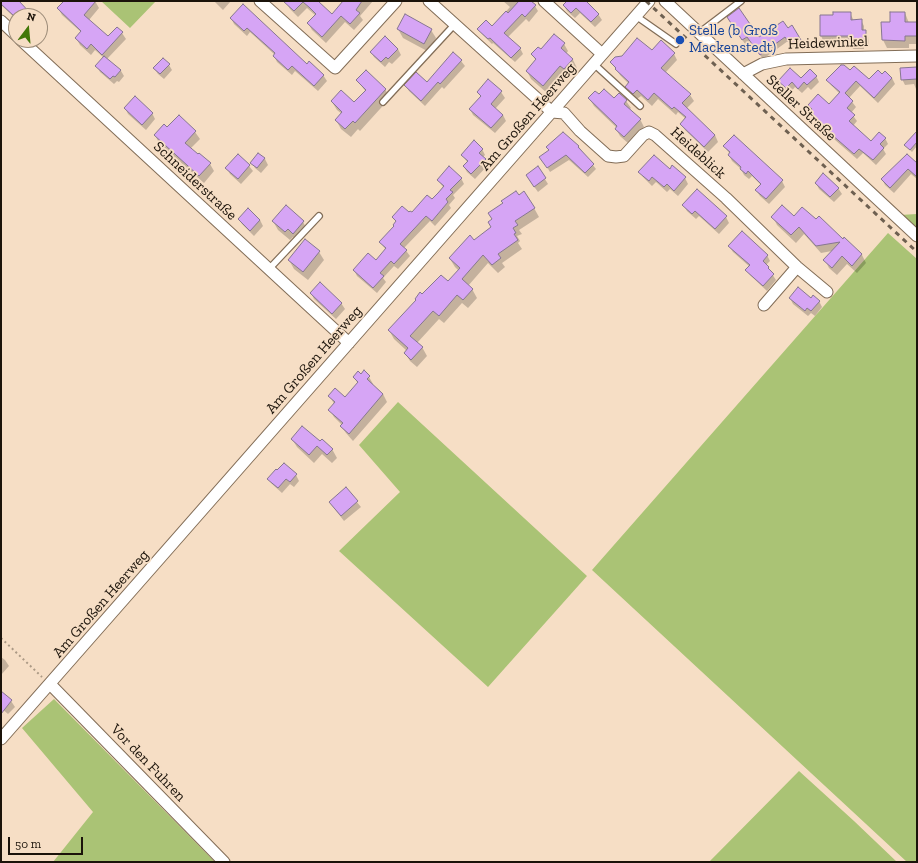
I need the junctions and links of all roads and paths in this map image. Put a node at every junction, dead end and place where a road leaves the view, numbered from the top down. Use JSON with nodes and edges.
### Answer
{"nodes":[{"id":1,"x":260,"y":1,"type":"edge"},
{"id":2,"x":396,"y":1,"type":"edge"},
{"id":3,"x":429,"y":1,"type":"edge"},
{"id":4,"x":544,"y":1,"type":"edge"},
{"id":5,"x":649,"y":1,"type":"edge"},
{"id":6,"x":665,"y":1,"type":"edge"},
{"id":7,"x":741,"y":1,"type":"edge"},
{"id":8,"x":636,"y":16,"type":"junction"},
{"id":9,"x":455,"y":24,"type":"junction"},
{"id":10,"x":699,"y":33,"type":"junction"},
{"id":11,"x":676,"y":44,"type":"dead end"},
{"id":12,"x":30,"y":48,"type":"edge"},
{"id":13,"x":602,"y":54,"type":"junction"},
{"id":14,"x":917,"y":56,"type":"edge"},
{"id":15,"x":594,"y":64,"type":"junction"},
{"id":16,"x":743,"y":74,"type":"junction"},
{"id":17,"x":383,"y":102,"type":"dead end"},
{"id":18,"x":640,"y":106,"type":"dead end"},
{"id":19,"x":552,"y":112,"type":"junction"},
{"id":20,"x":319,"y":216,"type":"dead end"},
{"id":21,"x":917,"y":236,"type":"edge"},
{"id":22,"x":797,"y":267,"type":"junction"},
{"id":23,"x":269,"y":269,"type":"junction"},
{"id":24,"x":827,"y":292,"type":"dead end"},
{"id":25,"x":764,"y":305,"type":"dead end"},
{"id":26,"x":349,"y":343,"type":"junction"},
{"id":27,"x":1,"y":638,"type":"edge"},
{"id":28,"x":50,"y":684,"type":"junction"},
{"id":29,"x":1,"y":739,"type":"edge"},
{"id":30,"x":224,"y":862,"type":"edge"}],
"edges":[{"from":1,"to":2,"type":"street"},
{"from":3,"to":9,"type":"street"},
{"from":4,"to":13,"type":"street"},
{"from":5,"to":8,"type":"street","name":"Am Großen Heerweg"},
{"from":6,"to":10,"type":"street","name":"Steller Straße"},
{"from":7,"to":10,"type":"lane"},
{"from":8,"to":11,"type":"lane"},
{"from":8,"to":13,"type":"street","name":"Am Großen Heerweg"},
{"from":9,"to":17,"type":"lane"},
{"from":9,"to":19,"type":"street"},
{"from":10,"to":16,"type":"street","name":"Steller Straße"},
{"from":12,"to":23,"type":"street","name":"Schneiderstraße"},
{"from":13,"to":15,"type":"street","name":"Am Großen Heerweg"},
{"from":14,"to":16,"type":"street","name":"Heidewinkel"},
{"from":15,"to":18,"type":"lane"},
{"from":15,"to":19,"type":"street","name":"Am Großen Heerweg"},
{"from":16,"to":21,"type":"street","name":"Steller Straße"},
{"from":19,"to":22,"type":"street","name":"Heideblick"},
{"from":19,"to":26,"type":"street","name":"Am Großen Heerweg"},
{"from":20,"to":23,"type":"lane"},
{"from":22,"to":24,"type":"street","name":"Heideblick"},
{"from":22,"to":25,"type":"street"},
{"from":23,"to":26,"type":"street","name":"Schneiderstraße"},
{"from":26,"to":28,"type":"street","name":"Am Großen Heerweg"},
{"from":27,"to":28,"type":"path"},
{"from":28,"to":29,"type":"street","name":"Am Großen Heerweg"},
{"from":28,"to":30,"type":"street","name":"Vor den Fuhren"}]}
